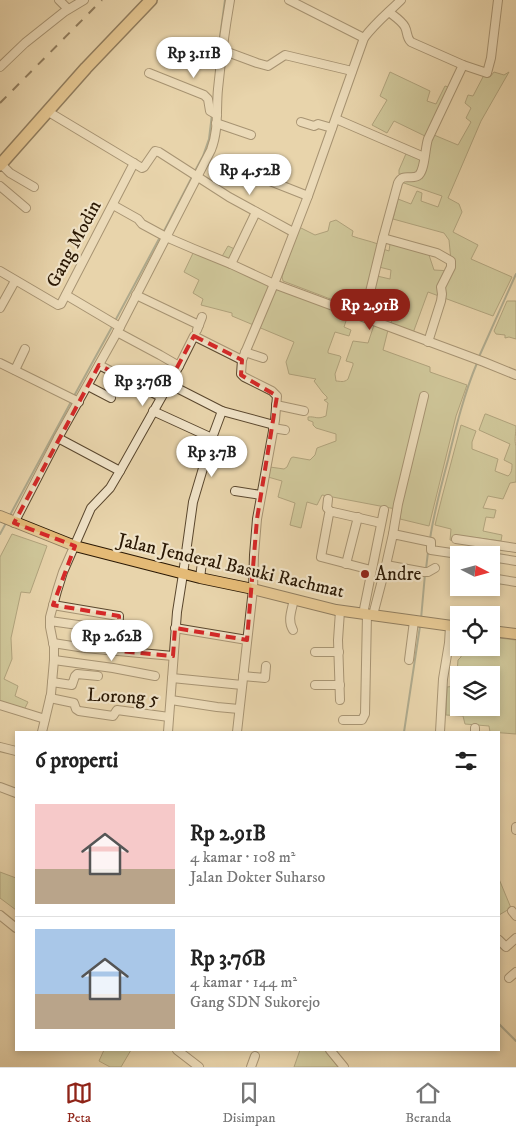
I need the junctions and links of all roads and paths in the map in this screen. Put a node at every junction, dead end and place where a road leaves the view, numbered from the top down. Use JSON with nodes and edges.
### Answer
{"nodes":[{"id":1,"x":59,"y":0,"type":"edge"},
{"id":2,"x":84,"y":0,"type":"edge"},
{"id":3,"x":151,"y":0,"type":"edge"},
{"id":4,"x":230,"y":0,"type":"edge"},
{"id":5,"x":289,"y":0,"type":"edge"},
{"id":6,"x":401,"y":0,"type":"edge"},
{"id":7,"x":498,"y":0,"type":"edge"},
{"id":8,"x":68,"y":9,"type":"junction"},
{"id":9,"x":389,"y":12,"type":"junction"},
{"id":10,"x":364,"y":38,"type":"junction"},
{"id":11,"x":222,"y":50,"type":"junction"},
{"id":12,"x":464,"y":65,"type":"junction"},
{"id":13,"x":0,"y":67,"type":"edge"},
{"id":14,"x":352,"y":71,"type":"junction"},
{"id":15,"x":149,"y":72,"type":"dead end"},
{"id":16,"x":47,"y":111,"type":"junction"},
{"id":17,"x":215,"y":116,"type":"junction"},
{"id":18,"x":336,"y":119,"type":"junction"},
{"id":19,"x":300,"y":122,"type":"dead end"},
{"id":20,"x":332,"y":128,"type":"junction"},
{"id":21,"x":251,"y":134,"type":"dead end"},
{"id":22,"x":424,"y":157,"type":"junction"},
{"id":23,"x":0,"y":164,"type":"edge"},
{"id":24,"x":134,"y":164,"type":"junction"},
{"id":25,"x":195,"y":175,"type":"junction"},
{"id":26,"x":270,"y":181,"type":"dead end"},
{"id":27,"x":0,"y":186,"type":"edge"},
{"id":28,"x":34,"y":187,"type":"dead end"},
{"id":29,"x":308,"y":196,"type":"junction"},
{"id":30,"x":113,"y":205,"type":"junction"},
{"id":31,"x":26,"y":208,"type":"dead end"},
{"id":32,"x":256,"y":212,"type":"junction"},
{"id":33,"x":293,"y":232,"type":"junction"},
{"id":34,"x":166,"y":237,"type":"junction"},
{"id":35,"x":383,"y":238,"type":"junction"},
{"id":36,"x":231,"y":264,"type":"junction"},
{"id":37,"x":0,"y":271,"type":"edge"},
{"id":38,"x":15,"y":281,"type":"junction"},
{"id":39,"x":274,"y":284,"type":"junction"},
{"id":40,"x":66,"y":295,"type":"junction"},
{"id":41,"x":136,"y":295,"type":"junction"},
{"id":42,"x":0,"y":308,"type":"edge"},
{"id":43,"x":364,"y":317,"type":"junction"},
{"id":44,"x":116,"y":327,"type":"junction"},
{"id":45,"x":194,"y":336,"type":"junction"},
{"id":46,"x":428,"y":342,"type":"junction"},
{"id":47,"x":25,"y":349,"type":"dead end"},
{"id":48,"x":244,"y":356,"type":"junction"},
{"id":49,"x":264,"y":358,"type":"dead end"},
{"id":50,"x":0,"y":363,"type":"edge"},
{"id":51,"x":99,"y":365,"type":"junction"},
{"id":52,"x":179,"y":366,"type":"junction"},
{"id":53,"x":15,"y":370,"type":"junction"},
{"id":54,"x":516,"y":375,"type":"edge"},
{"id":55,"x":169,"y":384,"type":"junction"},
{"id":56,"x":88,"y":386,"type":"junction"},
{"id":57,"x":424,"y":396,"type":"dead end"},
{"id":58,"x":161,"y":397,"type":"junction"},
{"id":59,"x":73,"y":398,"type":"junction"},
{"id":60,"x":111,"y":398,"type":"dead end"},
{"id":61,"x":276,"y":405,"type":"junction"},
{"id":62,"x":222,"y":411,"type":"junction"},
{"id":63,"x":304,"y":411,"type":"dead end"},
{"id":64,"x":153,"y":412,"type":"junction"},
{"id":65,"x":273,"y":426,"type":"junction"},
{"id":66,"x":285,"y":430,"type":"dead end"},
{"id":67,"x":58,"y":438,"type":"junction"},
{"id":68,"x":212,"y":438,"type":"junction"},
{"id":69,"x":120,"y":471,"type":"junction"},
{"id":70,"x":235,"y":491,"type":"dead end"},
{"id":71,"x":261,"y":495,"type":"junction"},
{"id":72,"x":328,"y":499,"type":"dead end"},
{"id":73,"x":384,"y":510,"type":"dead end"},
{"id":74,"x":330,"y":512,"type":"junction"},
{"id":75,"x":1,"y":517,"type":"edge"},
{"id":76,"x":358,"y":517,"type":"junction"},
{"id":77,"x":14,"y":522,"type":"junction"},
{"id":78,"x":381,"y":523,"type":"junction"},
{"id":79,"x":393,"y":534,"type":"junction"},
{"id":80,"x":456,"y":539,"type":"dead end"},
{"id":81,"x":75,"y":546,"type":"junction"},
{"id":82,"x":516,"y":548,"type":"edge"},
{"id":83,"x":450,"y":553,"type":"edge"},
{"id":84,"x":500,"y":558,"type":"edge"},
{"id":85,"x":516,"y":561,"type":"edge"},
{"id":86,"x":202,"y":562,"type":"dead end"},
{"id":87,"x":346,"y":564,"type":"junction"},
{"id":88,"x":386,"y":565,"type":"junction"},
{"id":89,"x":371,"y":570,"type":"junction"},
{"id":90,"x":429,"y":571,"type":"dead end"},
{"id":91,"x":183,"y":574,"type":"junction"},
{"id":92,"x":200,"y":578,"type":"junction"},
{"id":93,"x":500,"y":579,"type":"edge"},
{"id":94,"x":516,"y":582,"type":"edge"},
{"id":95,"x":253,"y":590,"type":"junction"},
{"id":96,"x":294,"y":600,"type":"junction"},
{"id":97,"x":53,"y":605,"type":"junction"},
{"id":98,"x":340,"y":610,"type":"junction"},
{"id":99,"x":368,"y":615,"type":"junction"},
{"id":100,"x":50,"y":620,"type":"junction"},
{"id":101,"x":418,"y":622,"type":"junction"},
{"id":102,"x":85,"y":626,"type":"dead end"},
{"id":103,"x":450,"y":626,"type":"edge"},
{"id":104,"x":176,"y":628,"type":"junction"},
{"id":105,"x":293,"y":630,"type":"dead end"},
{"id":106,"x":500,"y":632,"type":"edge"},
{"id":107,"x":516,"y":634,"type":"edge"},
{"id":108,"x":247,"y":640,"type":"junction"},
{"id":109,"x":450,"y":640,"type":"edge"},
{"id":110,"x":53,"y":643,"type":"junction"},
{"id":111,"x":119,"y":651,"type":"junction"},
{"id":112,"x":315,"y":652,"type":"dead end"},
{"id":113,"x":339,"y":652,"type":"junction"},
{"id":114,"x":174,"y":656,"type":"junction"},
{"id":115,"x":54,"y":660,"type":"junction"},
{"id":116,"x":409,"y":660,"type":"dead end"},
{"id":117,"x":266,"y":666,"type":"dead end"},
{"id":118,"x":98,"y":676,"type":"dead end"},
{"id":119,"x":155,"y":676,"type":"dead end"},
{"id":120,"x":243,"y":676,"type":"junction"},
{"id":121,"x":172,"y":678,"type":"junction"},
{"id":122,"x":52,"y":682,"type":"junction"},
{"id":123,"x":242,"y":685,"type":"junction"},
{"id":124,"x":315,"y":685,"type":"dead end"},
{"id":125,"x":340,"y":685,"type":"junction"},
{"id":126,"x":50,"y":698,"type":"junction"},
{"id":127,"x":171,"y":700,"type":"junction"},
{"id":128,"x":340,"y":700,"type":"dead end"},
{"id":129,"x":0,"y":706,"type":"edge"},
{"id":130,"x":240,"y":709,"type":"junction"},
{"id":131,"x":169,"y":717,"type":"junction"},
{"id":132,"x":45,"y":719,"type":"junction"},
{"id":133,"x":343,"y":720,"type":"dead end"},
{"id":134,"x":42,"y":731,"type":"edge"},
{"id":135,"x":168,"y":731,"type":"edge"},
{"id":136,"x":237,"y":731,"type":"edge"},
{"id":137,"x":440,"y":731,"type":"edge"},
{"id":138,"x":0,"y":747,"type":"edge"},
{"id":139,"x":15,"y":751,"type":"edge"},
{"id":140,"x":0,"y":788,"type":"edge"},
{"id":141,"x":15,"y":793,"type":"edge"},
{"id":142,"x":0,"y":915,"type":"edge"},
{"id":143,"x":15,"y":927,"type":"edge"},
{"id":144,"x":511,"y":943,"type":"edge"},
{"id":145,"x":516,"y":950,"type":"edge"},
{"id":146,"x":500,"y":953,"type":"edge"},
{"id":147,"x":516,"y":972,"type":"edge"},
{"id":148,"x":510,"y":978,"type":"dead end"},
{"id":149,"x":178,"y":1051,"type":"edge"},
{"id":150,"x":331,"y":1051,"type":"edge"},
{"id":151,"x":255,"y":1056,"type":"dead end"},
{"id":152,"x":199,"y":1067,"type":"edge"},
{"id":153,"x":251,"y":1067,"type":"edge"},
{"id":154,"x":344,"y":1067,"type":"edge"}],
"edges":[{"from":1,"to":8,"type":"street"},
{"from":2,"to":8,"type":"street"},
{"from":3,"to":16,"type":"highway"},
{"from":4,"to":11,"type":"street"},
{"from":5,"to":10,"type":"street"},
{"from":6,"to":9,"type":"street"},
{"from":7,"to":12,"type":"street"},
{"from":8,"to":13,"type":"street"},
{"from":9,"to":10,"type":"street"},
{"from":9,"to":12,"type":"street"},
{"from":10,"to":14,"type":"street"},
{"from":11,"to":14,"type":"street"},
{"from":11,"to":17,"type":"street"},
{"from":12,"to":22,"type":"street"},
{"from":14,"to":18,"type":"street"},
{"from":15,"to":17,"type":"street"},
{"from":16,"to":23,"type":"highway"},
{"from":16,"to":24,"type":"street"},
{"from":17,"to":21,"type":"street"},
{"from":17,"to":25,"type":"street"},
{"from":18,"to":20,"type":"street"},
{"from":18,"to":22,"type":"street"},
{"from":19,"to":20,"type":"street"},
{"from":20,"to":29,"type":"street"},
{"from":22,"to":35,"type":"street"},
{"from":23,"to":28,"type":"street"},
{"from":24,"to":25,"type":"street"},
{"from":24,"to":30,"type":"street","name":"Gang Modin"},
{"from":25,"to":32,"type":"street"},
{"from":25,"to":34,"type":"street"},
{"from":26,"to":29,"type":"street"},
{"from":27,"to":31,"type":"street"},
{"from":29,"to":33,"type":"street"},
{"from":30,"to":34,"type":"street"},
{"from":30,"to":40,"type":"street","name":"Gang Modin"},
{"from":32,"to":33,"type":"street"},
{"from":32,"to":36,"type":"street"},
{"from":33,"to":39,"type":"street"},
{"from":34,"to":36,"type":"street"},
{"from":34,"to":41,"type":"street"},
{"from":35,"to":43,"type":"street"},
{"from":35,"to":46,"type":"street"},
{"from":36,"to":39,"type":"street"},
{"from":37,"to":38,"type":"street","name":"Gang Modin"},
{"from":38,"to":40,"type":"street","name":"Gang Modin"},
{"from":38,"to":42,"type":"street"},
{"from":39,"to":43,"type":"street"},
{"from":39,"to":48,"type":"street"},
{"from":40,"to":44,"type":"street"},
{"from":41,"to":44,"type":"street"},
{"from":41,"to":45,"type":"street"},
{"from":43,"to":46,"type":"street"},
{"from":44,"to":51,"type":"street"},
{"from":44,"to":52,"type":"street"},
{"from":45,"to":48,"type":"street"},
{"from":45,"to":52,"type":"street"},
{"from":46,"to":54,"type":"street"},
{"from":47,"to":53,"type":"street"},
{"from":48,"to":49,"type":"street"},
{"from":48,"to":61,"type":"street"},
{"from":50,"to":53,"type":"street"},
{"from":51,"to":56,"type":"street"},
{"from":51,"to":58,"type":"street"},
{"from":52,"to":55,"type":"street"},
{"from":53,"to":59,"type":"street"},
{"from":55,"to":58,"type":"street"},
{"from":55,"to":62,"type":"street"},
{"from":56,"to":59,"type":"street"},
{"from":56,"to":60,"type":"street"},
{"from":57,"to":79,"type":"street"},
{"from":58,"to":64,"type":"street"},
{"from":59,"to":67,"type":"street"},
{"from":61,"to":63,"type":"street"},
{"from":61,"to":65,"type":"street"},
{"from":62,"to":65,"type":"street"},
{"from":62,"to":68,"type":"street"},
{"from":64,"to":68,"type":"street"},
{"from":64,"to":69,"type":"street"},
{"from":65,"to":66,"type":"street"},
{"from":65,"to":71,"type":"street"},
{"from":67,"to":69,"type":"street"},
{"from":67,"to":77,"type":"street"},
{"from":68,"to":91,"type":"street"},
{"from":69,"to":81,"type":"street"},
{"from":70,"to":71,"type":"street"},
{"from":71,"to":95,"type":"street"},
{"from":72,"to":74,"type":"street"},
{"from":73,"to":78,"type":"street"},
{"from":74,"to":76,"type":"street"},
{"from":74,"to":87,"type":"street"},
{"from":75,"to":77,"type":"main road","name":"Jalan Jenderal Basuki Rachmat"},
{"from":76,"to":78,"type":"street"},
{"from":76,"to":87,"type":"street"},
{"from":77,"to":81,"type":"main road","name":"Jalan Jenderal Basuki Rachmat"},
{"from":78,"to":89,"type":"street"},
{"from":79,"to":83,"type":"street"},
{"from":79,"to":88,"type":"street"},
{"from":80,"to":82,"type":"street"},
{"from":81,"to":91,"type":"main road","name":"Jalan Jenderal Basuki Rachmat"},
{"from":81,"to":97,"type":"street"},
{"from":84,"to":85,"type":"street"},
{"from":86,"to":92,"type":"street"},
{"from":87,"to":89,"type":"street"},
{"from":88,"to":90,"type":"street"},
{"from":88,"to":99,"type":"street"},
{"from":89,"to":99,"type":"street"},
{"from":91,"to":92,"type":"main road","name":"Jalan Jenderal Basuki Rachmat"},
{"from":91,"to":104,"type":"street"},
{"from":92,"to":95,"type":"main road","name":"Jalan Jenderal Basuki Rachmat"},
{"from":93,"to":94,"type":"street"},
{"from":95,"to":96,"type":"main road","name":"Jalan Jenderal Basuki Rachmat"},
{"from":95,"to":108,"type":"street"},
{"from":96,"to":98,"type":"main road","name":"Jalan Jenderal Basuki Rachmat"},
{"from":96,"to":105,"type":"street"},
{"from":97,"to":100,"type":"street"},
{"from":97,"to":111,"type":"street"},
{"from":98,"to":99,"type":"main road","name":"Jalan Jenderal Basuki Rachmat"},
{"from":98,"to":113,"type":"street"},
{"from":99,"to":101,"type":"main road","name":"Jalan Jenderal Basuki Rachmat"},
{"from":99,"to":133,"type":"street"},
{"from":100,"to":102,"type":"street"},
{"from":100,"to":110,"type":"street"},
{"from":101,"to":103,"type":"main road","name":"Jalan Jenderal Basuki Rachmat"},
{"from":101,"to":116,"type":"street"},
{"from":104,"to":108,"type":"street"},
{"from":104,"to":114,"type":"street"},
{"from":106,"to":107,"type":"main road"},
{"from":108,"to":120,"type":"street"},
{"from":109,"to":137,"type":"street"},
{"from":110,"to":111,"type":"street"},
{"from":110,"to":115,"type":"street"},
{"from":111,"to":114,"type":"street"},
{"from":112,"to":113,"type":"street"},
{"from":113,"to":125,"type":"street"},
{"from":114,"to":121,"type":"street"},
{"from":115,"to":119,"type":"street"},
{"from":115,"to":122,"type":"street"},
{"from":117,"to":120,"type":"street"},
{"from":118,"to":122,"type":"street"},
{"from":120,"to":123,"type":"street"},
{"from":121,"to":123,"type":"street"},
{"from":121,"to":127,"type":"street"},
{"from":122,"to":126,"type":"street"},
{"from":123,"to":130,"type":"street"},
{"from":124,"to":125,"type":"street"},
{"from":125,"to":128,"type":"street"},
{"from":126,"to":131,"type":"street","name":"Lorong 5"},
{"from":126,"to":132,"type":"street"},
{"from":127,"to":130,"type":"street"},
{"from":127,"to":131,"type":"street"},
{"from":129,"to":132,"type":"street"},
{"from":130,"to":136,"type":"street"},
{"from":131,"to":135,"type":"street"},
{"from":132,"to":134,"type":"street"},
{"from":138,"to":139,"type":"street"},
{"from":140,"to":141,"type":"street"},
{"from":142,"to":143,"type":"street"},
{"from":144,"to":145,"type":"street"},
{"from":144,"to":146,"type":"street"},
{"from":147,"to":148,"type":"street"},
{"from":149,"to":152,"type":"street"},
{"from":150,"to":154,"type":"street"},
{"from":151,"to":153,"type":"street"}]}
